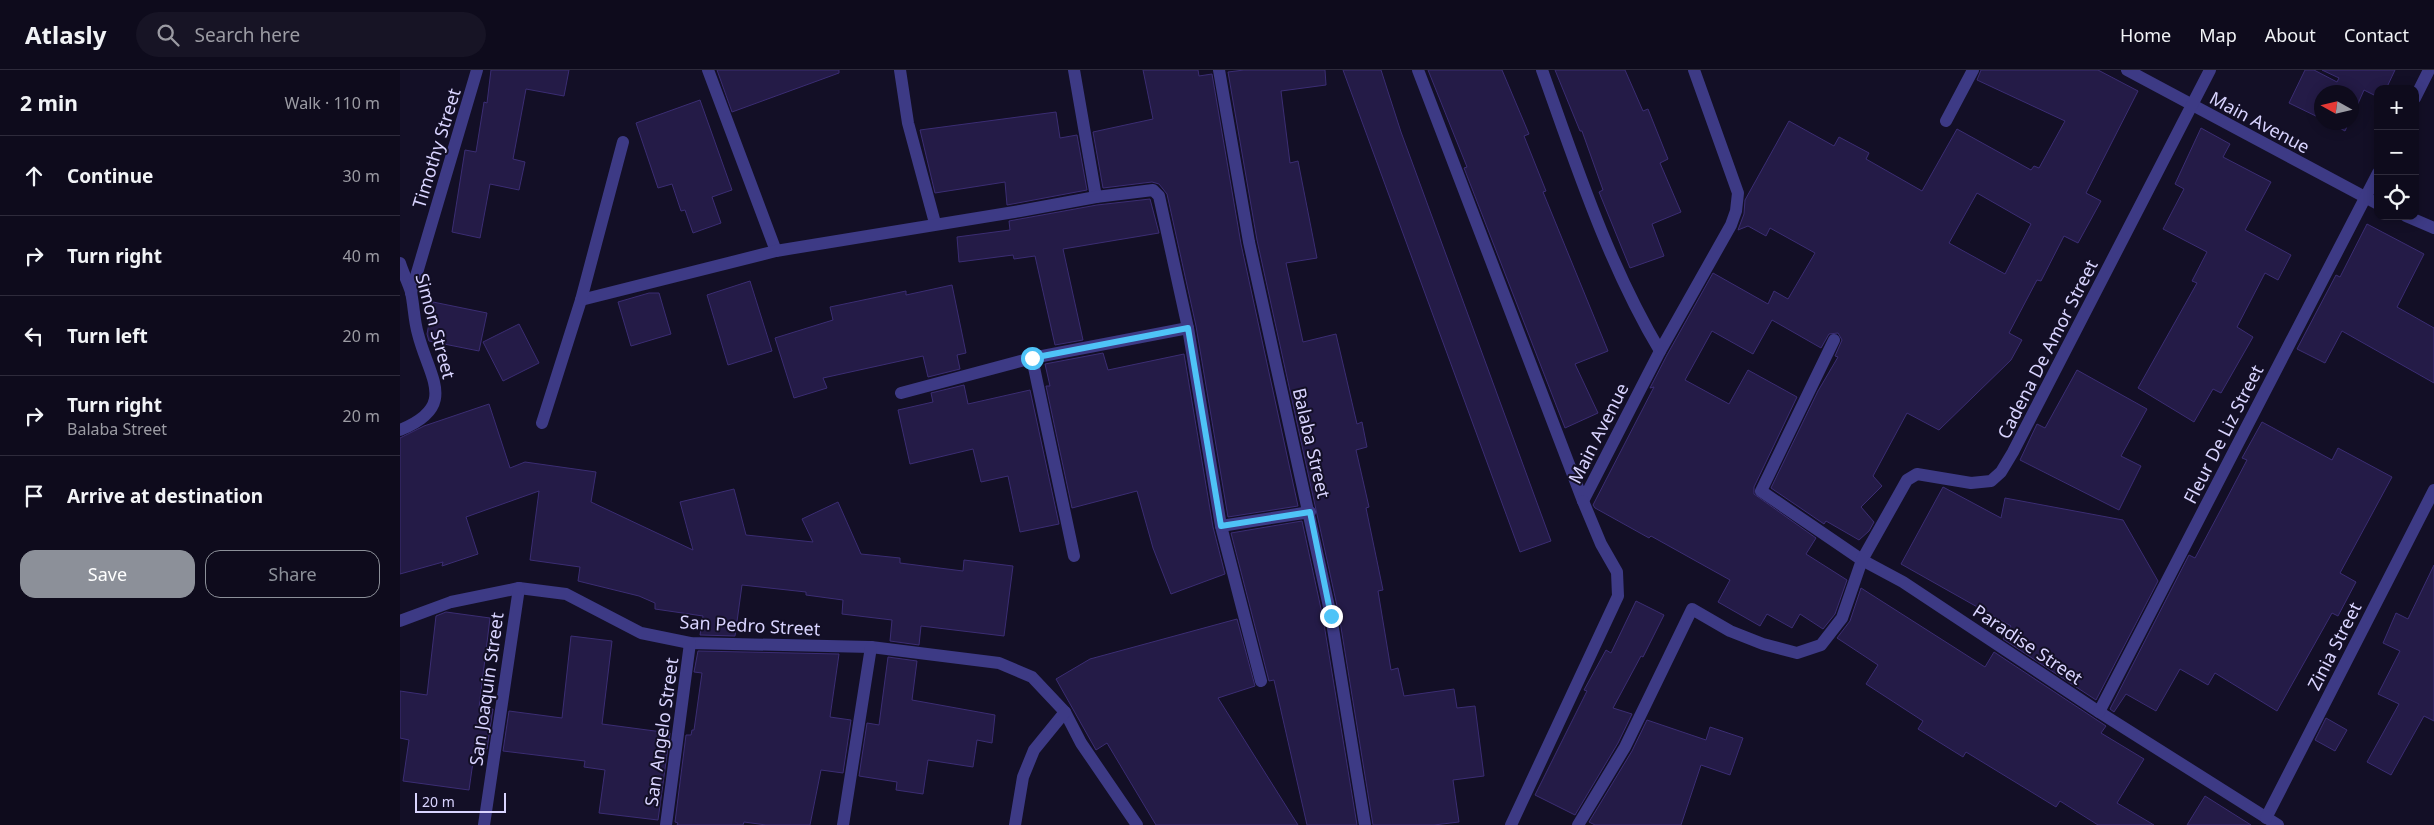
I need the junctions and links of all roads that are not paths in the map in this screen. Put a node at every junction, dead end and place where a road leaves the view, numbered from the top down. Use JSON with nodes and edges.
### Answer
{"nodes":[{"id":1,"x":477,"y":70,"type":"edge"},
{"id":2,"x":708,"y":70,"type":"edge"},
{"id":3,"x":900,"y":70,"type":"edge"},
{"id":4,"x":1074,"y":70,"type":"edge"},
{"id":5,"x":1219,"y":70,"type":"edge"},
{"id":6,"x":1418,"y":70,"type":"edge"},
{"id":7,"x":1542,"y":70,"type":"edge"},
{"id":8,"x":1694,"y":70,"type":"edge"},
{"id":9,"x":1973,"y":70,"type":"edge"},
{"id":10,"x":2127,"y":70,"type":"edge"},
{"id":11,"x":2210,"y":70,"type":"edge"},
{"id":12,"x":2429,"y":70,"type":"edge"},
{"id":13,"x":2419,"y":90,"type":"edge"},
{"id":14,"x":2192,"y":105,"type":"junction"},
{"id":15,"x":1946,"y":121,"type":"dead end"},
{"id":16,"x":623,"y":142,"type":"dead end"},
{"id":17,"x":2376,"y":175,"type":"edge"},
{"id":18,"x":1096,"y":196,"type":"junction"},
{"id":19,"x":2365,"y":198,"type":"junction"},
{"id":20,"x":2374,"y":202,"type":"edge"},
{"id":21,"x":2415,"y":220,"type":"edge"},
{"id":22,"x":935,"y":223,"type":"junction"},
{"id":23,"x":2434,"y":228,"type":"edge"},
{"id":24,"x":776,"y":251,"type":"junction"},
{"id":25,"x":400,"y":263,"type":"edge"},
{"id":26,"x":411,"y":293,"type":"junction"},
{"id":27,"x":581,"y":300,"type":"junction"},
{"id":28,"x":1188,"y":328,"type":"junction"},
{"id":29,"x":1834,"y":340,"type":"dead end"},
{"id":30,"x":1660,"y":351,"type":"junction"},
{"id":31,"x":1032,"y":358,"type":"junction"},
{"id":32,"x":901,"y":393,"type":"dead end"},
{"id":33,"x":542,"y":423,"type":"dead end"},
{"id":34,"x":400,"y":430,"type":"edge"},
{"id":35,"x":2434,"y":490,"type":"edge"},
{"id":36,"x":1583,"y":501,"type":"junction"},
{"id":37,"x":1310,"y":512,"type":"junction"},
{"id":38,"x":1221,"y":526,"type":"junction"},
{"id":39,"x":1074,"y":556,"type":"dead end"},
{"id":40,"x":1862,"y":560,"type":"junction"},
{"id":41,"x":519,"y":588,"type":"junction"},
{"id":42,"x":400,"y":622,"type":"edge"},
{"id":43,"x":690,"y":643,"type":"junction"},
{"id":44,"x":871,"y":647,"type":"junction"},
{"id":45,"x":1261,"y":681,"type":"dead end"},
{"id":46,"x":1065,"y":712,"type":"junction"},
{"id":47,"x":2098,"y":712,"type":"junction"},
{"id":48,"x":2266,"y":818,"type":"junction"},
{"id":49,"x":484,"y":825,"type":"edge"},
{"id":50,"x":666,"y":825,"type":"edge"},
{"id":51,"x":843,"y":825,"type":"edge"},
{"id":52,"x":1015,"y":825,"type":"edge"},
{"id":53,"x":1137,"y":825,"type":"edge"},
{"id":54,"x":1365,"y":825,"type":"edge"},
{"id":55,"x":1511,"y":825,"type":"edge"},
{"id":56,"x":1578,"y":825,"type":"edge"},
{"id":57,"x":2278,"y":825,"type":"edge"}],
"edges":[{"from":1,"to":26,"type":"street","name":"Timothy Street"},
{"from":2,"to":24,"type":"street"},
{"from":3,"to":22,"type":"street"},
{"from":4,"to":18,"type":"street"},
{"from":5,"to":37,"type":"street","name":"Balaba Street"},
{"from":6,"to":36,"type":"street","name":"Main Avenue"},
{"from":7,"to":30,"type":"street"},
{"from":8,"to":30,"type":"street","name":"Main Avenue"},
{"from":9,"to":15,"type":"street"},
{"from":10,"to":14,"type":"street","name":"Main Avenue"},
{"from":11,"to":14,"type":"street","name":"Cadena De Amor Street"},
{"from":12,"to":13,"type":"street"},
{"from":14,"to":19,"type":"street","name":"Main Avenue"},
{"from":14,"to":40,"type":"street","name":"Cadena De Amor Street"},
{"from":16,"to":27,"type":"street"},
{"from":17,"to":19,"type":"street","name":"Fleur De Liz Street"},
{"from":18,"to":22,"type":"street"},
{"from":18,"to":28,"type":"street"},
{"from":19,"to":20,"type":"street","name":"Main Avenue"},
{"from":19,"to":47,"type":"street","name":"Fleur De Liz Street"},
{"from":21,"to":23,"type":"street"},
{"from":22,"to":24,"type":"street"},
{"from":24,"to":27,"type":"street"},
{"from":25,"to":26,"type":"street","name":"Simon Street"},
{"from":26,"to":34,"type":"street","name":"Simon Street"},
{"from":27,"to":33,"type":"street"},
{"from":28,"to":31,"type":"street"},
{"from":28,"to":38,"type":"street"},
{"from":29,"to":40,"type":"street","name":"Paradise Street"},
{"from":30,"to":36,"type":"street","name":"Main Avenue"},
{"from":31,"to":32,"type":"street"},
{"from":31,"to":39,"type":"street"},
{"from":35,"to":48,"type":"street","name":"Zinia Street"},
{"from":36,"to":55,"type":"street"},
{"from":37,"to":38,"type":"street"},
{"from":37,"to":54,"type":"street","name":"Balaba Street"},
{"from":38,"to":45,"type":"street"},
{"from":40,"to":47,"type":"street","name":"Paradise Street"},
{"from":40,"to":56,"type":"street","name":"Cadena De Amor Street"},
{"from":41,"to":42,"type":"street","name":"San Pedro Street"},
{"from":41,"to":43,"type":"street","name":"San Pedro Street"},
{"from":41,"to":49,"type":"street","name":"San Joaquin Street"},
{"from":43,"to":44,"type":"street","name":"San Pedro Street"},
{"from":43,"to":50,"type":"street","name":"San Angelo Street"},
{"from":44,"to":46,"type":"street","name":"San Pedro Street"},
{"from":44,"to":51,"type":"street"},
{"from":46,"to":52,"type":"street"},
{"from":46,"to":53,"type":"street","name":"San Pedro Street"},
{"from":47,"to":48,"type":"street","name":"Paradise Street"},
{"from":48,"to":57,"type":"street","name":"Paradise Street"}]}
